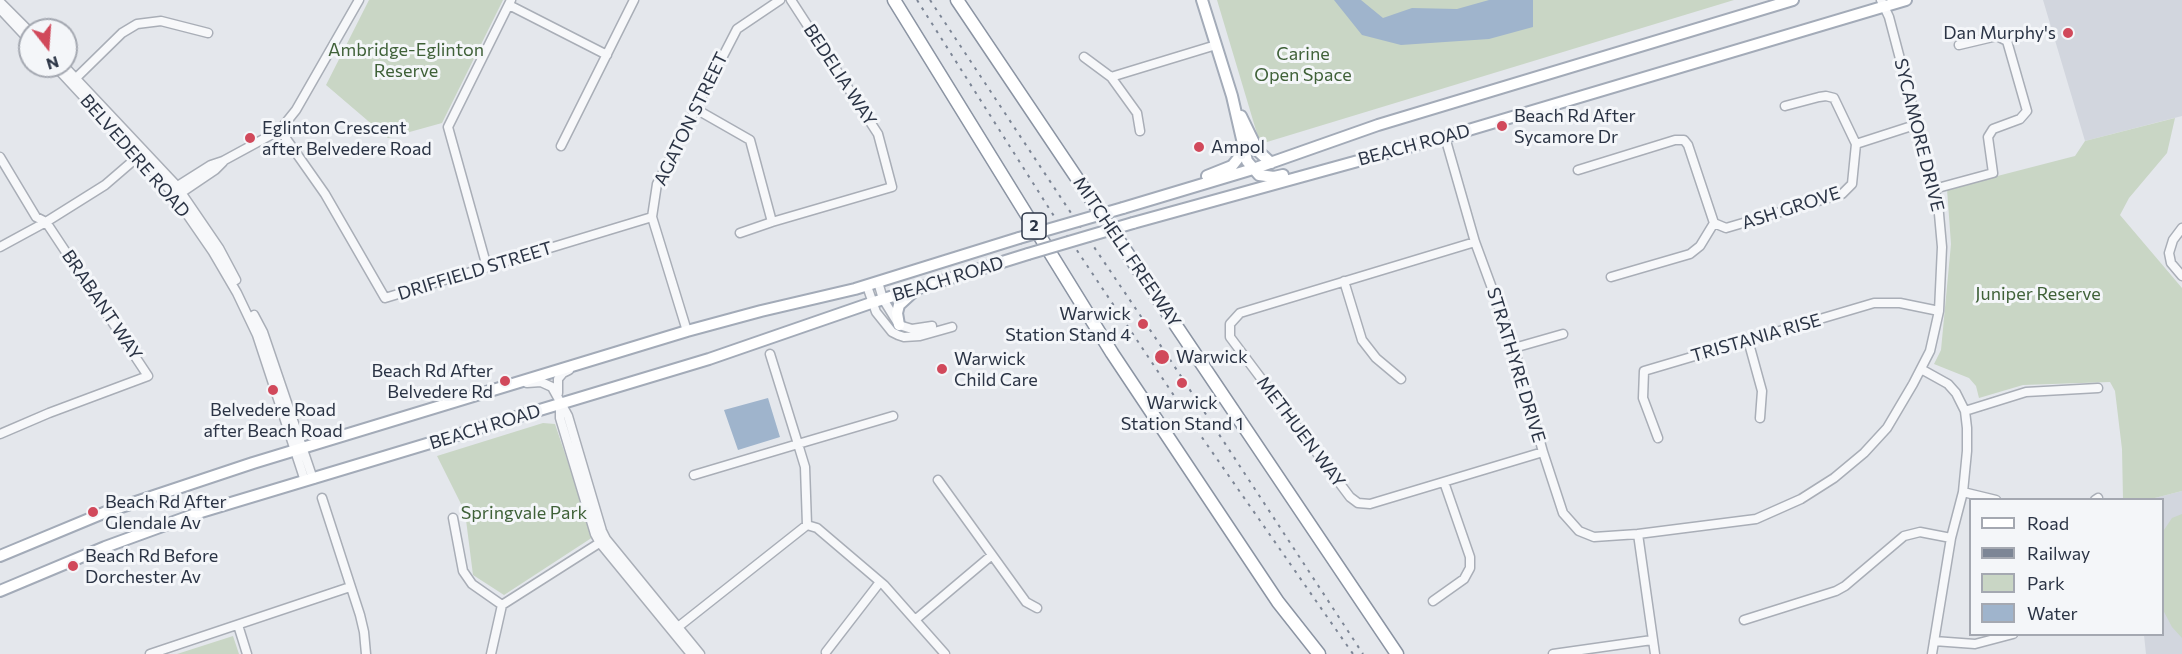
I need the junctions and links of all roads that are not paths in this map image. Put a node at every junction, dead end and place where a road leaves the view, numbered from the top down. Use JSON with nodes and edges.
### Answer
{"nodes":[{"id":1,"x":359,"y":0,"type":"edge"},
{"id":2,"x":634,"y":0,"type":"edge"},
{"id":3,"x":780,"y":0,"type":"edge"},
{"id":4,"x":791,"y":0,"type":"edge"},
{"id":5,"x":894,"y":0,"type":"edge"},
{"id":6,"x":957,"y":0,"type":"edge"},
{"id":7,"x":1202,"y":0,"type":"edge"},
{"id":8,"x":1793,"y":0,"type":"edge"},
{"id":9,"x":1906,"y":0,"type":"edge"},
{"id":10,"x":0,"y":2,"type":"edge"},
{"id":11,"x":510,"y":2,"type":"edge"},
{"id":12,"x":1884,"y":2,"type":"edge"},
{"id":13,"x":0,"y":9,"type":"edge"},
{"id":14,"x":18,"y":20,"type":"edge"},
{"id":15,"x":18,"y":28,"type":"edge"},
{"id":16,"x":208,"y":33,"type":"dead end"},
{"id":17,"x":1216,"y":45,"type":"junction"},
{"id":18,"x":1959,"y":45,"type":"dead end"},
{"id":19,"x":607,"y":55,"type":"junction"},
{"id":20,"x":1084,"y":57,"type":"dead end"},
{"id":21,"x":1111,"y":77,"type":"junction"},
{"id":22,"x":70,"y":78,"type":"edge"},
{"id":23,"x":72,"y":78,"type":"edge"},
{"id":24,"x":74,"y":81,"type":"junction"},
{"id":25,"x":1232,"y":96,"type":"junction"},
{"id":26,"x":1785,"y":106,"type":"dead end"},
{"id":27,"x":694,"y":108,"type":"junction"},
{"id":28,"x":1240,"y":113,"type":"junction"},
{"id":29,"x":1918,"y":124,"type":"junction"},
{"id":30,"x":280,"y":130,"type":"junction"},
{"id":31,"x":1140,"y":131,"type":"dead end"},
{"id":32,"x":1445,"y":137,"type":"junction"},
{"id":33,"x":1856,"y":144,"type":"junction"},
{"id":34,"x":561,"y":146,"type":"dead end"},
{"id":35,"x":1244,"y":151,"type":"junction"},
{"id":36,"x":141,"y":154,"type":"junction"},
{"id":37,"x":0,"y":157,"type":"edge"},
{"id":38,"x":1358,"y":160,"type":"junction"},
{"id":39,"x":1271,"y":163,"type":"junction"},
{"id":40,"x":1253,"y":169,"type":"junction"},
{"id":41,"x":1578,"y":170,"type":"dead end"},
{"id":42,"x":1934,"y":189,"type":"junction"},
{"id":43,"x":176,"y":192,"type":"junction"},
{"id":44,"x":1223,"y":197,"type":"junction"},
{"id":45,"x":1154,"y":198,"type":"junction"},
{"id":46,"x":652,"y":217,"type":"junction"},
{"id":47,"x":46,"y":222,"type":"junction"},
{"id":48,"x":772,"y":222,"type":"junction"},
{"id":49,"x":1714,"y":223,"type":"junction"},
{"id":50,"x":2182,"y":228,"type":"edge"},
{"id":51,"x":740,"y":233,"type":"dead end"},
{"id":52,"x":1475,"y":242,"type":"junction"},
{"id":53,"x":0,"y":247,"type":"edge"},
{"id":54,"x":488,"y":267,"type":"junction"},
{"id":55,"x":2182,"y":276,"type":"edge"},
{"id":56,"x":1611,"y":277,"type":"dead end"},
{"id":57,"x":1344,"y":281,"type":"junction"},
{"id":58,"x":878,"y":282,"type":"junction"},
{"id":59,"x":867,"y":286,"type":"junction"},
{"id":60,"x":919,"y":288,"type":"junction"},
{"id":61,"x":883,"y":299,"type":"junction"},
{"id":62,"x":871,"y":303,"type":"junction"},
{"id":63,"x":1939,"y":311,"type":"junction"},
{"id":64,"x":899,"y":325,"type":"junction"},
{"id":65,"x":932,"y":326,"type":"dead end"},
{"id":66,"x":952,"y":327,"type":"dead end"},
{"id":67,"x":687,"y":332,"type":"junction"},
{"id":68,"x":1563,"y":334,"type":"dead end"},
{"id":69,"x":1748,"y":340,"type":"junction"},
{"id":70,"x":1514,"y":348,"type":"junction"},
{"id":71,"x":770,"y":354,"type":"dead end"},
{"id":72,"x":580,"y":364,"type":"junction"},
{"id":73,"x":1921,"y":369,"type":"junction"},
{"id":74,"x":1401,"y":379,"type":"dead end"},
{"id":75,"x":512,"y":385,"type":"junction"},
{"id":76,"x":2098,"y":388,"type":"dead end"},
{"id":77,"x":560,"y":404,"type":"junction"},
{"id":78,"x":1965,"y":411,"type":"junction"},
{"id":79,"x":893,"y":416,"type":"dead end"},
{"id":80,"x":1760,"y":418,"type":"dead end"},
{"id":81,"x":0,"y":434,"type":"edge"},
{"id":82,"x":1658,"y":438,"type":"dead end"},
{"id":83,"x":798,"y":444,"type":"junction"},
{"id":84,"x":299,"y":449,"type":"junction"},
{"id":85,"x":1543,"y":452,"type":"junction"},
{"id":86,"x":694,"y":475,"type":"dead end"},
{"id":87,"x":309,"y":480,"type":"junction"},
{"id":88,"x":938,"y":480,"type":"dead end"},
{"id":89,"x":1444,"y":482,"type":"junction"},
{"id":90,"x":1964,"y":492,"type":"junction"},
{"id":91,"x":322,"y":498,"type":"dead end"},
{"id":92,"x":1988,"y":498,"type":"edge"},
{"id":93,"x":453,"y":518,"type":"dead end"},
{"id":94,"x":807,"y":525,"type":"junction"},
{"id":95,"x":1638,"y":534,"type":"junction"},
{"id":96,"x":1951,"y":538,"type":"junction"},
{"id":97,"x":603,"y":541,"type":"junction"},
{"id":98,"x":992,"y":555,"type":"junction"},
{"id":99,"x":0,"y":556,"type":"edge"},
{"id":100,"x":880,"y":582,"type":"junction"},
{"id":101,"x":350,"y":586,"type":"junction"},
{"id":102,"x":0,"y":591,"type":"edge"},
{"id":103,"x":1433,"y":601,"type":"dead end"},
{"id":104,"x":1278,"y":602,"type":"junction"},
{"id":105,"x":502,"y":605,"type":"junction"},
{"id":106,"x":1037,"y":608,"type":"dead end"},
{"id":107,"x":915,"y":620,"type":"junction"},
{"id":108,"x":1744,"y":620,"type":"dead end"},
{"id":109,"x":238,"y":625,"type":"junction"},
{"id":110,"x":1380,"y":627,"type":"junction"},
{"id":111,"x":676,"y":629,"type":"junction"},
{"id":112,"x":2005,"y":636,"type":"edge"},
{"id":113,"x":1652,"y":640,"type":"junction"},
{"id":114,"x":1934,"y":641,"type":"junction"},
{"id":115,"x":826,"y":652,"type":"dead end"},
{"id":116,"x":150,"y":654,"type":"edge"},
{"id":117,"x":247,"y":654,"type":"edge"},
{"id":118,"x":366,"y":654,"type":"edge"},
{"id":119,"x":491,"y":654,"type":"edge"},
{"id":120,"x":691,"y":654,"type":"edge"},
{"id":121,"x":700,"y":654,"type":"edge"},
{"id":122,"x":945,"y":654,"type":"edge"},
{"id":123,"x":1312,"y":654,"type":"edge"},
{"id":124,"x":1319,"y":654,"type":"edge"},
{"id":125,"x":1397,"y":654,"type":"edge"},
{"id":126,"x":1405,"y":654,"type":"edge"},
{"id":127,"x":1553,"y":654,"type":"edge"},
{"id":128,"x":1655,"y":654,"type":"edge"},
{"id":129,"x":1932,"y":654,"type":"edge"}],
"edges":[{"from":1,"to":30,"type":"street"},
{"from":2,"to":19,"type":"street"},
{"from":3,"to":27,"type":"street","name":"AGATON STREET"},
{"from":4,"to":48,"type":"street","name":"BEDELIA WAY"},
{"from":5,"to":104,"type":"highway","number":"2"},
{"from":6,"to":110,"type":"highway","name":"MITCHELL FREEWAY"},
{"from":7,"to":17,"type":"main road"},
{"from":8,"to":39,"type":"main road","name":"BEACH ROAD"},
{"from":9,"to":12,"type":"main road","name":"BEACH ROAD"},
{"from":10,"to":14,"type":"street"},
{"from":11,"to":19,"type":"street"},
{"from":11,"to":54,"type":"street"},
{"from":12,"to":29,"type":"street","name":"SYCAMORE DRIVE"},
{"from":12,"to":32,"type":"main road","name":"BEACH ROAD"},
{"from":13,"to":15,"type":"street"},
{"from":16,"to":24,"type":"street"},
{"from":17,"to":21,"type":"street"},
{"from":17,"to":25,"type":"main road"},
{"from":18,"to":42,"type":"street"},
{"from":19,"to":34,"type":"street"},
{"from":20,"to":21,"type":"street"},
{"from":21,"to":31,"type":"street"},
{"from":22,"to":24,"type":"street","name":"BELVEDERE ROAD"},
{"from":23,"to":24,"type":"street","name":"BELVEDERE ROAD"},
{"from":24,"to":36,"type":"street","name":"BELVEDERE ROAD"},
{"from":25,"to":28,"type":"main road"},
{"from":25,"to":35,"type":"main road"},
{"from":26,"to":33,"type":"street"},
{"from":27,"to":46,"type":"street","name":"AGATON STREET"},
{"from":27,"to":48,"type":"street"},
{"from":28,"to":39,"type":"main road"},
{"from":28,"to":40,"type":"main road"},
{"from":29,"to":33,"type":"street"},
{"from":29,"to":42,"type":"street","name":"SYCAMORE DRIVE"},
{"from":30,"to":43,"type":"street"},
{"from":30,"to":54,"type":"street","name":"DRIFFIELD STREET"},
{"from":32,"to":38,"type":"main road","name":"BEACH ROAD"},
{"from":32,"to":52,"type":"street","name":"STRATHYRE DRIVE"},
{"from":33,"to":49,"type":"street","name":"ASH GROVE"},
{"from":35,"to":40,"type":"main road"},
{"from":35,"to":45,"type":"main road"},
{"from":36,"to":43,"type":"street","name":"BELVEDERE ROAD"},
{"from":36,"to":47,"type":"street"},
{"from":37,"to":47,"type":"street"},
{"from":38,"to":40,"type":"main road"},
{"from":38,"to":44,"type":"main road","name":"BEACH ROAD"},
{"from":39,"to":40,"type":"main road","name":"BEACH ROAD"},
{"from":40,"to":44,"type":"main road"},
{"from":40,"to":45,"type":"main road","name":"BEACH ROAD"},
{"from":41,"to":49,"type":"street","name":"ASH GROVE"},
{"from":42,"to":63,"type":"street","name":"SYCAMORE DRIVE"},
{"from":43,"to":84,"type":"street","name":"BELVEDERE ROAD"},
{"from":44,"to":60,"type":"main road","name":"BEACH ROAD","bridge":true},
{"from":45,"to":58,"type":"main road","name":"BEACH ROAD","bridge":true},
{"from":46,"to":54,"type":"street","name":"DRIFFIELD STREET"},
{"from":46,"to":67,"type":"street","name":"AGATON STREET"},
{"from":47,"to":53,"type":"street"},
{"from":47,"to":81,"type":"street","name":"BRABANT WAY"},
{"from":48,"to":51,"type":"street"},
{"from":49,"to":56,"type":"street"},
{"from":50,"to":55,"type":"street"},
{"from":52,"to":57,"type":"street","name":"METHUEN WAY"},
{"from":52,"to":70,"type":"street","name":"STRATHYRE DRIVE"},
{"from":57,"to":74,"type":"street"},
{"from":57,"to":89,"type":"street","name":"METHUEN WAY"},
{"from":58,"to":59,"type":"main road","name":"BEACH ROAD"},
{"from":58,"to":61,"type":"street"},
{"from":59,"to":62,"type":"street"},
{"from":59,"to":67,"type":"main road","name":"BEACH ROAD"},
{"from":60,"to":61,"type":"main road","name":"BEACH ROAD"},
{"from":60,"to":64,"type":"main road"},
{"from":61,"to":62,"type":"main road","name":"BEACH ROAD"},
{"from":61,"to":64,"type":"street"},
{"from":62,"to":66,"type":"street"},
{"from":62,"to":77,"type":"main road","name":"BEACH ROAD"},
{"from":63,"to":69,"type":"street","name":"TRISTANIA RISE"},
{"from":63,"to":73,"type":"street","name":"SYCAMORE DRIVE"},
{"from":64,"to":65,"type":"street"},
{"from":67,"to":72,"type":"main road","name":"BEACH ROAD"},
{"from":68,"to":70,"type":"street"},
{"from":69,"to":80,"type":"street"},
{"from":69,"to":82,"type":"street","name":"TRISTANIA RISE"},
{"from":70,"to":85,"type":"street","name":"STRATHYRE DRIVE"},
{"from":71,"to":83,"type":"street"},
{"from":72,"to":75,"type":"main road","name":"BEACH ROAD"},
{"from":72,"to":77,"type":"street"},
{"from":73,"to":78,"type":"street"},
{"from":73,"to":95,"type":"street","name":"SYCAMORE DRIVE"},
{"from":75,"to":77,"type":"street"},
{"from":75,"to":84,"type":"main road","name":"BEACH ROAD"},
{"from":76,"to":78,"type":"street"},
{"from":77,"to":87,"type":"main road","name":"BEACH ROAD"},
{"from":77,"to":97,"type":"street"},
{"from":78,"to":90,"type":"street"},
{"from":79,"to":83,"type":"street"},
{"from":83,"to":86,"type":"street"},
{"from":83,"to":94,"type":"street"},
{"from":84,"to":87,"type":"street","name":"BELVEDERE ROAD"},
{"from":84,"to":99,"type":"main road","name":"BEACH ROAD"},
{"from":85,"to":89,"type":"street","name":"METHUEN WAY"},
{"from":85,"to":95,"type":"street","name":"STRATHYRE DRIVE"},
{"from":87,"to":102,"type":"main road","name":"BEACH ROAD"},
{"from":88,"to":98,"type":"street"},
{"from":89,"to":103,"type":"street"},
{"from":90,"to":92,"type":"street"},
{"from":90,"to":96,"type":"street"},
{"from":91,"to":101,"type":"street"},
{"from":93,"to":105,"type":"street"},
{"from":94,"to":100,"type":"street"},
{"from":94,"to":111,"type":"street"},
{"from":95,"to":113,"type":"street"},
{"from":96,"to":108,"type":"street"},
{"from":96,"to":114,"type":"street"},
{"from":97,"to":105,"type":"street"},
{"from":97,"to":111,"type":"street"},
{"from":98,"to":106,"type":"street"},
{"from":98,"to":107,"type":"street"},
{"from":100,"to":107,"type":"street"},
{"from":100,"to":115,"type":"street"},
{"from":101,"to":109,"type":"street"},
{"from":101,"to":118,"type":"street"},
{"from":104,"to":123,"type":"highway"},
{"from":104,"to":124,"type":"highway","number":"2"},
{"from":105,"to":119,"type":"street"},
{"from":107,"to":122,"type":"street"},
{"from":109,"to":116,"type":"street"},
{"from":109,"to":117,"type":"street"},
{"from":110,"to":125,"type":"highway","name":"MITCHELL FREEWAY"},
{"from":110,"to":126,"type":"highway"},
{"from":111,"to":120,"type":"street"},
{"from":111,"to":121,"type":"street"},
{"from":112,"to":114,"type":"street"},
{"from":113,"to":127,"type":"street"},
{"from":113,"to":128,"type":"street"},
{"from":114,"to":129,"type":"street"}]}
